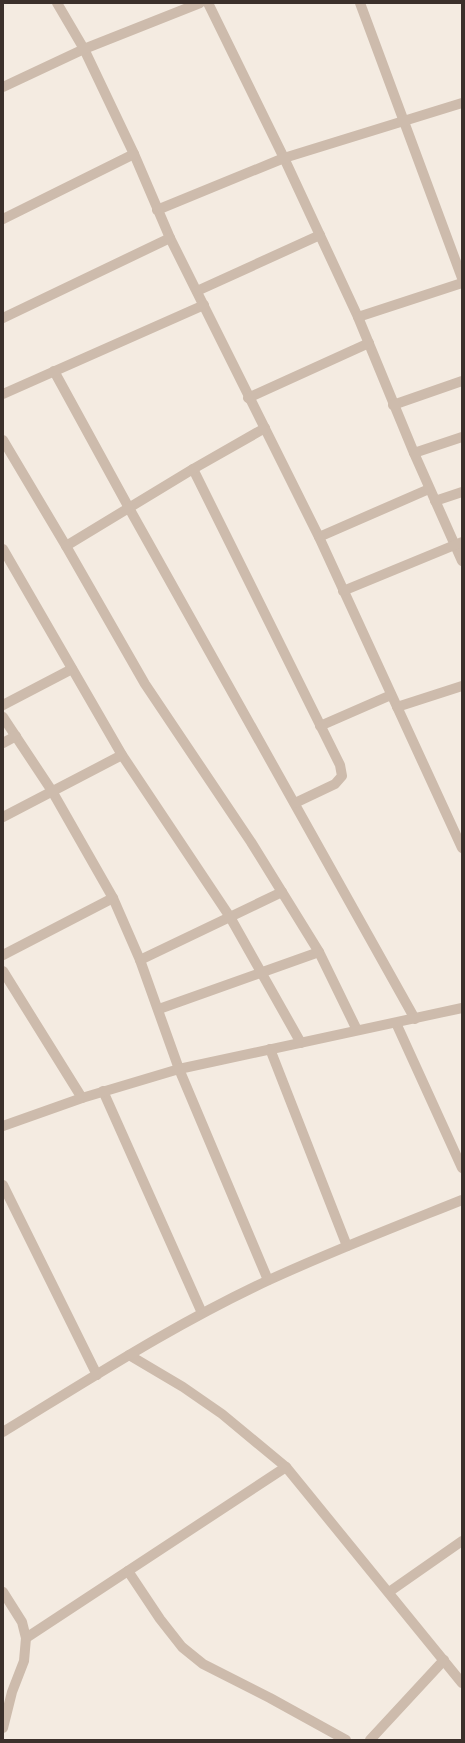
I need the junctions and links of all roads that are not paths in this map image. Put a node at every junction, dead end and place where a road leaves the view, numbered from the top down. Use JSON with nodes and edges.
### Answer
{"nodes":[{"id":1,"x":57,"y":3,"type":"edge"},
{"id":2,"x":200,"y":3,"type":"edge"},
{"id":3,"x":208,"y":3,"type":"edge"},
{"id":4,"x":360,"y":3,"type":"edge"},
{"id":5,"x":84,"y":49,"type":"junction"},
{"id":6,"x":3,"y":87,"type":"edge"},
{"id":7,"x":462,"y":103,"type":"edge"},
{"id":8,"x":403,"y":121,"type":"junction"},
{"id":9,"x":134,"y":154,"type":"junction"},
{"id":10,"x":284,"y":158,"type":"junction"},
{"id":11,"x":157,"y":210,"type":"junction"},
{"id":12,"x":3,"y":219,"type":"edge"},
{"id":13,"x":320,"y":235,"type":"junction"},
{"id":14,"x":170,"y":238,"type":"junction"},
{"id":15,"x":462,"y":278,"type":"edge"},
{"id":16,"x":462,"y":283,"type":"edge"},
{"id":17,"x":197,"y":291,"type":"junction"},
{"id":18,"x":204,"y":305,"type":"junction"},
{"id":19,"x":358,"y":317,"type":"junction"},
{"id":20,"x":3,"y":318,"type":"edge"},
{"id":21,"x":368,"y":343,"type":"junction"},
{"id":22,"x":54,"y":371,"type":"junction"},
{"id":23,"x":462,"y":382,"type":"edge"},
{"id":24,"x":3,"y":394,"type":"edge"},
{"id":25,"x":248,"y":398,"type":"junction"},
{"id":26,"x":393,"y":405,"type":"junction"},
{"id":27,"x":265,"y":428,"type":"junction"},
{"id":28,"x":462,"y":437,"type":"edge"},
{"id":29,"x":3,"y":440,"type":"edge"},
{"id":30,"x":414,"y":453,"type":"junction"},
{"id":31,"x":193,"y":469,"type":"junction"},
{"id":32,"x":429,"y":489,"type":"junction"},
{"id":33,"x":462,"y":492,"type":"edge"},
{"id":34,"x":435,"y":501,"type":"junction"},
{"id":35,"x":129,"y":508,"type":"junction"},
{"id":36,"x":319,"y":537,"type":"junction"},
{"id":37,"x":458,"y":543,"type":"edge"},
{"id":38,"x":66,"y":546,"type":"junction"},
{"id":39,"x":3,"y":550,"type":"edge"},
{"id":40,"x":462,"y":561,"type":"edge"},
{"id":41,"x":343,"y":591,"type":"junction"},
{"id":42,"x":72,"y":670,"type":"junction"},
{"id":43,"x":462,"y":686,"type":"edge"},
{"id":44,"x":392,"y":696,"type":"junction"},
{"id":45,"x":3,"y":705,"type":"edge"},
{"id":46,"x":397,"y":707,"type":"junction"},
{"id":47,"x":3,"y":717,"type":"edge"},
{"id":48,"x":320,"y":726,"type":"junction"},
{"id":49,"x":16,"y":736,"type":"junction"},
{"id":50,"x":3,"y":743,"type":"edge"},
{"id":51,"x":122,"y":755,"type":"junction"},
{"id":52,"x":52,"y":791,"type":"junction"},
{"id":53,"x":295,"y":804,"type":"junction"},
{"id":54,"x":3,"y":817,"type":"edge"},
{"id":55,"x":462,"y":848,"type":"edge"},
{"id":56,"x":282,"y":892,"type":"junction"},
{"id":57,"x":114,"y":898,"type":"junction"},
{"id":58,"x":230,"y":917,"type":"junction"},
{"id":59,"x":319,"y":952,"type":"junction"},
{"id":60,"x":3,"y":955,"type":"edge"},
{"id":61,"x":140,"y":960,"type":"junction"},
{"id":62,"x":262,"y":972,"type":"junction"},
{"id":63,"x":4,"y":974,"type":"edge"},
{"id":64,"x":462,"y":1008,"type":"edge"},
{"id":65,"x":159,"y":1009,"type":"junction"},
{"id":66,"x":416,"y":1019,"type":"junction"},
{"id":67,"x":396,"y":1023,"type":"junction"},
{"id":68,"x":357,"y":1030,"type":"junction"},
{"id":69,"x":301,"y":1042,"type":"junction"},
{"id":70,"x":270,"y":1049,"type":"junction"},
{"id":71,"x":179,"y":1069,"type":"junction"},
{"id":72,"x":103,"y":1091,"type":"junction"},
{"id":73,"x":82,"y":1098,"type":"junction"},
{"id":74,"x":3,"y":1126,"type":"edge"},
{"id":75,"x":462,"y":1168,"type":"edge"},
{"id":76,"x":3,"y":1185,"type":"edge"},
{"id":77,"x":462,"y":1200,"type":"edge"},
{"id":78,"x":347,"y":1246,"type":"junction"},
{"id":79,"x":268,"y":1280,"type":"junction"},
{"id":80,"x":202,"y":1313,"type":"junction"},
{"id":81,"x":129,"y":1355,"type":"junction"},
{"id":82,"x":97,"y":1375,"type":"junction"},
{"id":83,"x":3,"y":1432,"type":"edge"},
{"id":84,"x":286,"y":1467,"type":"junction"},
{"id":85,"x":462,"y":1541,"type":"edge"},
{"id":86,"x":128,"y":1571,"type":"junction"},
{"id":87,"x":3,"y":1592,"type":"edge"},
{"id":88,"x":389,"y":1592,"type":"junction"},
{"id":89,"x":26,"y":1638,"type":"junction"},
{"id":90,"x":444,"y":1660,"type":"junction"},
{"id":91,"x":462,"y":1683,"type":"edge"},
{"id":92,"x":3,"y":1728,"type":"edge"},
{"id":93,"x":346,"y":1740,"type":"edge"},
{"id":94,"x":370,"y":1740,"type":"edge"}],
"edges":[{"from":1,"to":5,"type":"street"},
{"from":2,"to":5,"type":"street"},
{"from":3,"to":10,"type":"street"},
{"from":4,"to":8,"type":"street"},
{"from":5,"to":6,"type":"street"},
{"from":5,"to":9,"type":"street"},
{"from":7,"to":8,"type":"street"},
{"from":8,"to":10,"type":"street"},
{"from":8,"to":15,"type":"street"},
{"from":9,"to":11,"type":"street"},
{"from":9,"to":12,"type":"street"},
{"from":10,"to":11,"type":"street"},
{"from":10,"to":13,"type":"street"},
{"from":11,"to":14,"type":"street"},
{"from":13,"to":17,"type":"street"},
{"from":13,"to":19,"type":"street"},
{"from":14,"to":17,"type":"street"},
{"from":14,"to":20,"type":"street"},
{"from":16,"to":19,"type":"street"},
{"from":17,"to":18,"type":"street"},
{"from":18,"to":22,"type":"street"},
{"from":18,"to":25,"type":"street"},
{"from":19,"to":21,"type":"street"},
{"from":21,"to":25,"type":"street"},
{"from":21,"to":26,"type":"street"},
{"from":22,"to":24,"type":"street"},
{"from":22,"to":35,"type":"street"},
{"from":23,"to":26,"type":"street"},
{"from":25,"to":27,"type":"street"},
{"from":26,"to":30,"type":"street"},
{"from":27,"to":31,"type":"street"},
{"from":27,"to":36,"type":"street"},
{"from":28,"to":30,"type":"street"},
{"from":29,"to":38,"type":"street"},
{"from":30,"to":32,"type":"street"},
{"from":31,"to":35,"type":"street"},
{"from":31,"to":48,"type":"street"},
{"from":32,"to":34,"type":"street"},
{"from":32,"to":36,"type":"street"},
{"from":33,"to":34,"type":"street"},
{"from":34,"to":37,"type":"street"},
{"from":35,"to":38,"type":"street"},
{"from":35,"to":53,"type":"street"},
{"from":36,"to":41,"type":"street"},
{"from":37,"to":40,"type":"street"},
{"from":37,"to":41,"type":"street"},
{"from":38,"to":56,"type":"street"},
{"from":39,"to":42,"type":"street"},
{"from":41,"to":44,"type":"street"},
{"from":42,"to":45,"type":"street"},
{"from":42,"to":51,"type":"street"},
{"from":43,"to":46,"type":"street"},
{"from":44,"to":46,"type":"street"},
{"from":44,"to":48,"type":"street"},
{"from":46,"to":55,"type":"street"},
{"from":47,"to":49,"type":"street"},
{"from":48,"to":53,"type":"street"},
{"from":49,"to":50,"type":"street"},
{"from":49,"to":52,"type":"street"},
{"from":51,"to":52,"type":"street"},
{"from":51,"to":58,"type":"street"},
{"from":52,"to":54,"type":"street"},
{"from":52,"to":57,"type":"street"},
{"from":53,"to":66,"type":"street"},
{"from":56,"to":58,"type":"street"},
{"from":56,"to":59,"type":"street"},
{"from":57,"to":60,"type":"street"},
{"from":57,"to":61,"type":"street"},
{"from":58,"to":61,"type":"street"},
{"from":58,"to":62,"type":"street"},
{"from":59,"to":62,"type":"street"},
{"from":59,"to":68,"type":"street"},
{"from":61,"to":65,"type":"street"},
{"from":62,"to":65,"type":"street"},
{"from":62,"to":69,"type":"street"},
{"from":63,"to":73,"type":"street"},
{"from":64,"to":66,"type":"street"},
{"from":65,"to":71,"type":"street"},
{"from":66,"to":67,"type":"street"},
{"from":67,"to":68,"type":"street"},
{"from":67,"to":75,"type":"street"},
{"from":68,"to":69,"type":"street"},
{"from":69,"to":70,"type":"street"},
{"from":70,"to":71,"type":"street"},
{"from":70,"to":78,"type":"street"},
{"from":71,"to":72,"type":"street"},
{"from":71,"to":79,"type":"street"},
{"from":72,"to":73,"type":"street"},
{"from":72,"to":80,"type":"street"},
{"from":73,"to":74,"type":"street"},
{"from":76,"to":82,"type":"street"},
{"from":77,"to":78,"type":"street"},
{"from":78,"to":79,"type":"street"},
{"from":79,"to":80,"type":"street"},
{"from":80,"to":81,"type":"street"},
{"from":81,"to":82,"type":"street"},
{"from":81,"to":84,"type":"street"},
{"from":82,"to":83,"type":"street"},
{"from":84,"to":86,"type":"street"},
{"from":84,"to":88,"type":"street"},
{"from":85,"to":88,"type":"street"},
{"from":86,"to":89,"type":"street"},
{"from":86,"to":93,"type":"street"},
{"from":87,"to":89,"type":"street"},
{"from":88,"to":90,"type":"street"},
{"from":89,"to":92,"type":"street"},
{"from":90,"to":91,"type":"street"},
{"from":90,"to":94,"type":"street"}]}
